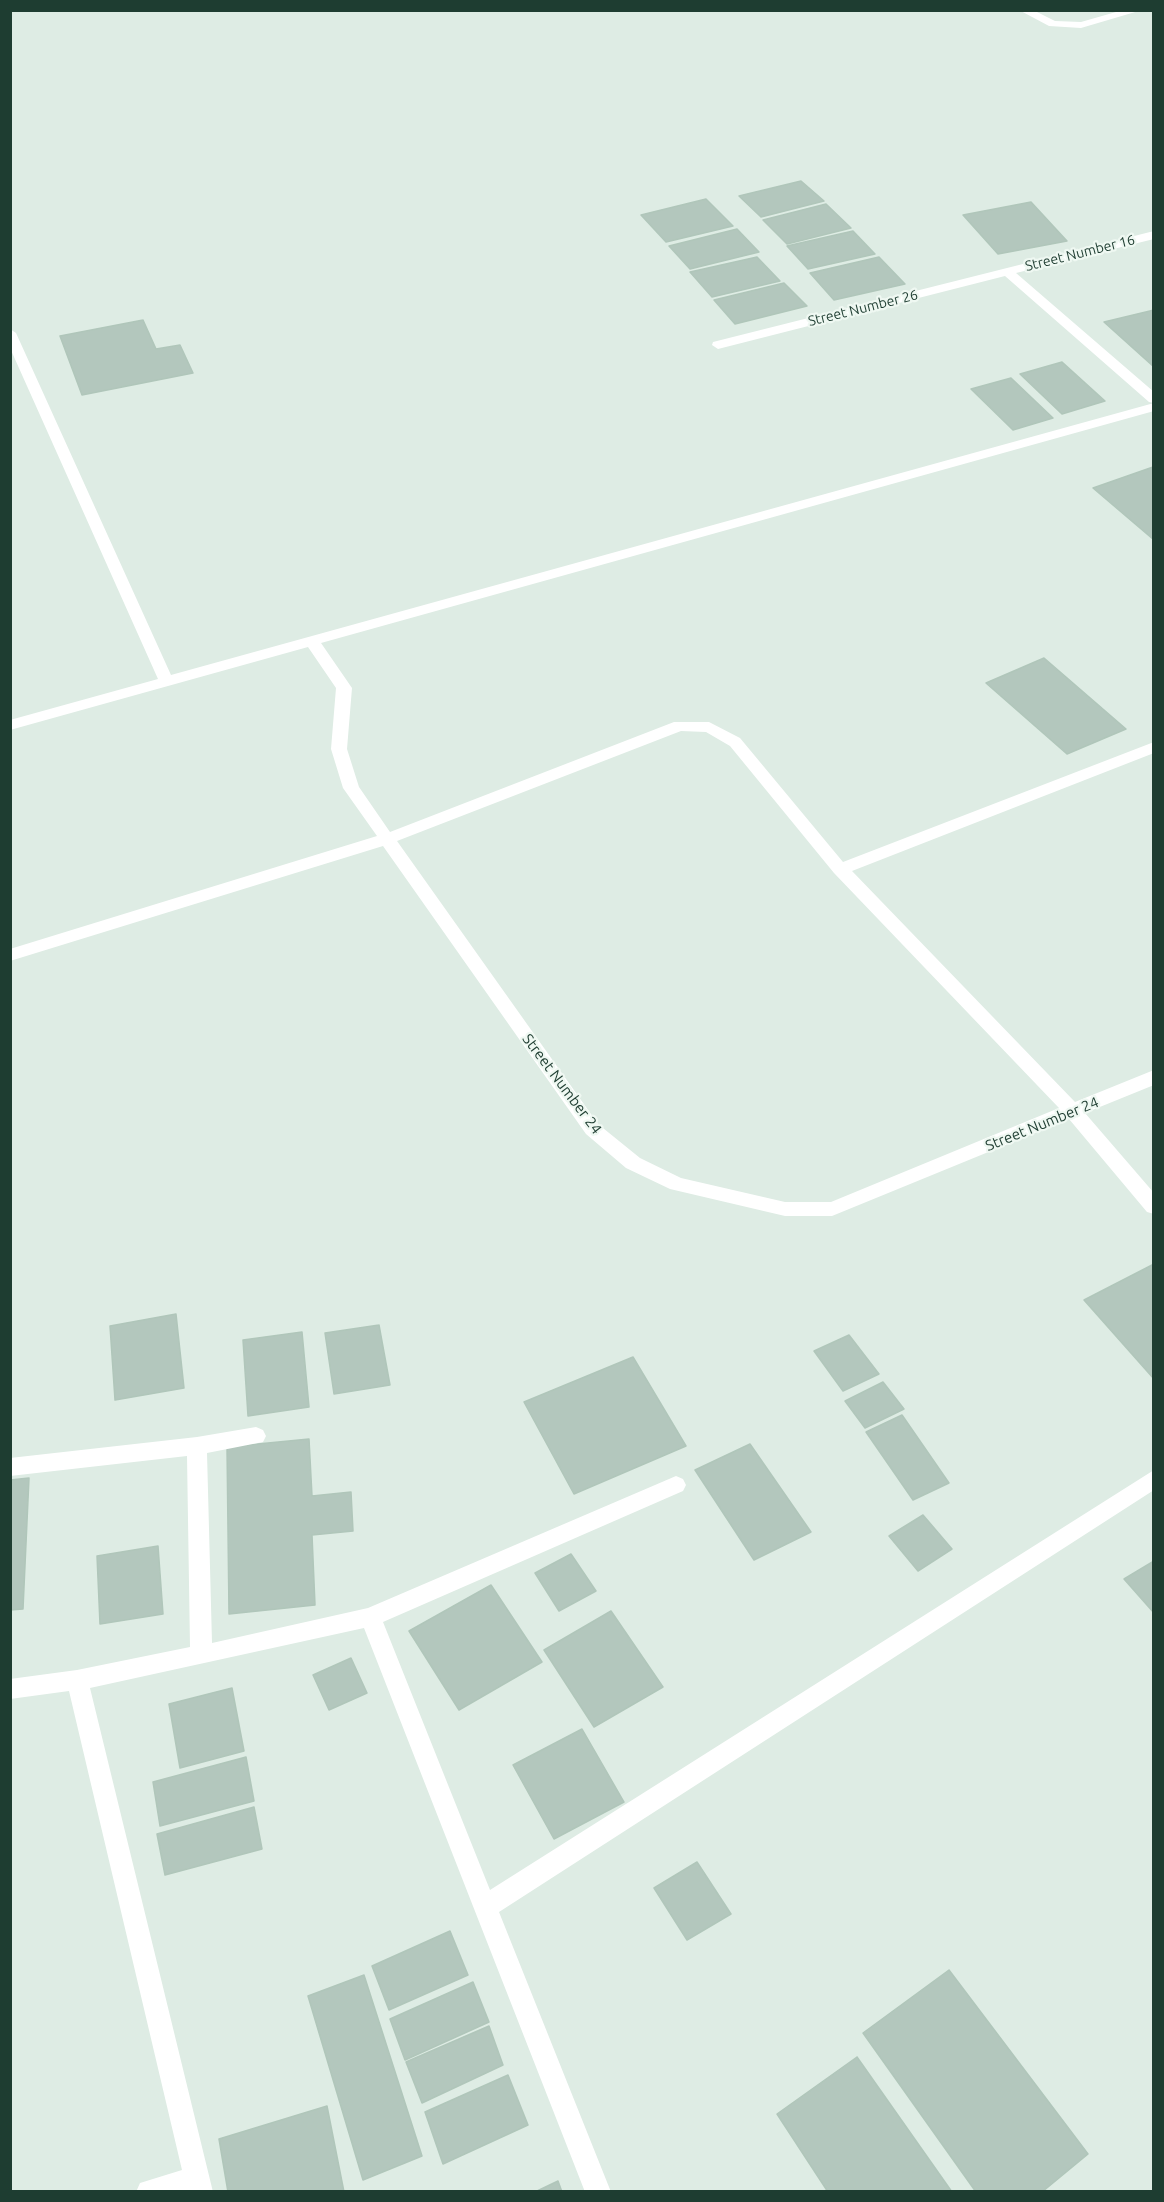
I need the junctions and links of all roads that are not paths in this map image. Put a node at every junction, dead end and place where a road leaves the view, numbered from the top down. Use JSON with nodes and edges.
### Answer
{"nodes":[{"id":1,"x":1024,"y":10,"type":"edge"},
{"id":2,"x":1137,"y":10,"type":"edge"},
{"id":3,"x":1154,"y":235,"type":"edge"},
{"id":4,"x":1007,"y":272,"type":"junction"},
{"id":5,"x":10,"y":333,"type":"edge"},
{"id":6,"x":718,"y":345,"type":"dead end"},
{"id":7,"x":1154,"y":399,"type":"edge"},
{"id":8,"x":1154,"y":408,"type":"edge"},
{"id":9,"x":313,"y":643,"type":"junction"},
{"id":10,"x":167,"y":683,"type":"junction"},
{"id":11,"x":10,"y":725,"type":"edge"},
{"id":12,"x":1154,"y":747,"type":"edge"},
{"id":13,"x":387,"y":839,"type":"junction"},
{"id":14,"x":840,"y":869,"type":"junction"},
{"id":15,"x":10,"y":955,"type":"edge"},
{"id":16,"x":1154,"y":1077,"type":"edge"},
{"id":17,"x":1073,"y":1111,"type":"junction"},
{"id":18,"x":1154,"y":1207,"type":"edge"},
{"id":19,"x":256,"y":1436,"type":"dead end"},
{"id":20,"x":198,"y":1446,"type":"junction"},
{"id":21,"x":10,"y":1467,"type":"edge"},
{"id":22,"x":1154,"y":1479,"type":"edge"},
{"id":23,"x":676,"y":1485,"type":"dead end"},
{"id":24,"x":370,"y":1617,"type":"junction"},
{"id":25,"x":201,"y":1655,"type":"junction"},
{"id":26,"x":77,"y":1680,"type":"junction"},
{"id":27,"x":10,"y":1689,"type":"edge"},
{"id":28,"x":486,"y":1906,"type":"junction"},
{"id":29,"x":199,"y":2185,"type":"edge"},
{"id":30,"x":149,"y":2192,"type":"edge"},
{"id":31,"x":598,"y":2192,"type":"edge"}],
"edges":[{"from":1,"to":2,"type":"street"},
{"from":3,"to":4,"type":"street","name":"Street Number 16"},
{"from":4,"to":6,"type":"street","name":"Street Number 26"},
{"from":4,"to":7,"type":"street"},
{"from":5,"to":10,"type":"street"},
{"from":8,"to":9,"type":"street"},
{"from":9,"to":10,"type":"street"},
{"from":9,"to":13,"type":"street","name":"Street Number 24"},
{"from":10,"to":11,"type":"street"},
{"from":12,"to":14,"type":"street"},
{"from":13,"to":14,"type":"street"},
{"from":13,"to":15,"type":"street"},
{"from":13,"to":17,"type":"street","name":"Street Number 24"},
{"from":14,"to":17,"type":"street"},
{"from":16,"to":17,"type":"street","name":"Street Number 24"},
{"from":17,"to":18,"type":"street"},
{"from":19,"to":20,"type":"street"},
{"from":20,"to":21,"type":"street"},
{"from":20,"to":25,"type":"street"},
{"from":22,"to":28,"type":"street"},
{"from":23,"to":24,"type":"street"},
{"from":24,"to":25,"type":"street"},
{"from":24,"to":28,"type":"street"},
{"from":25,"to":26,"type":"street"},
{"from":26,"to":27,"type":"street"},
{"from":26,"to":29,"type":"street"},
{"from":28,"to":31,"type":"street"},
{"from":29,"to":30,"type":"street"}]}
